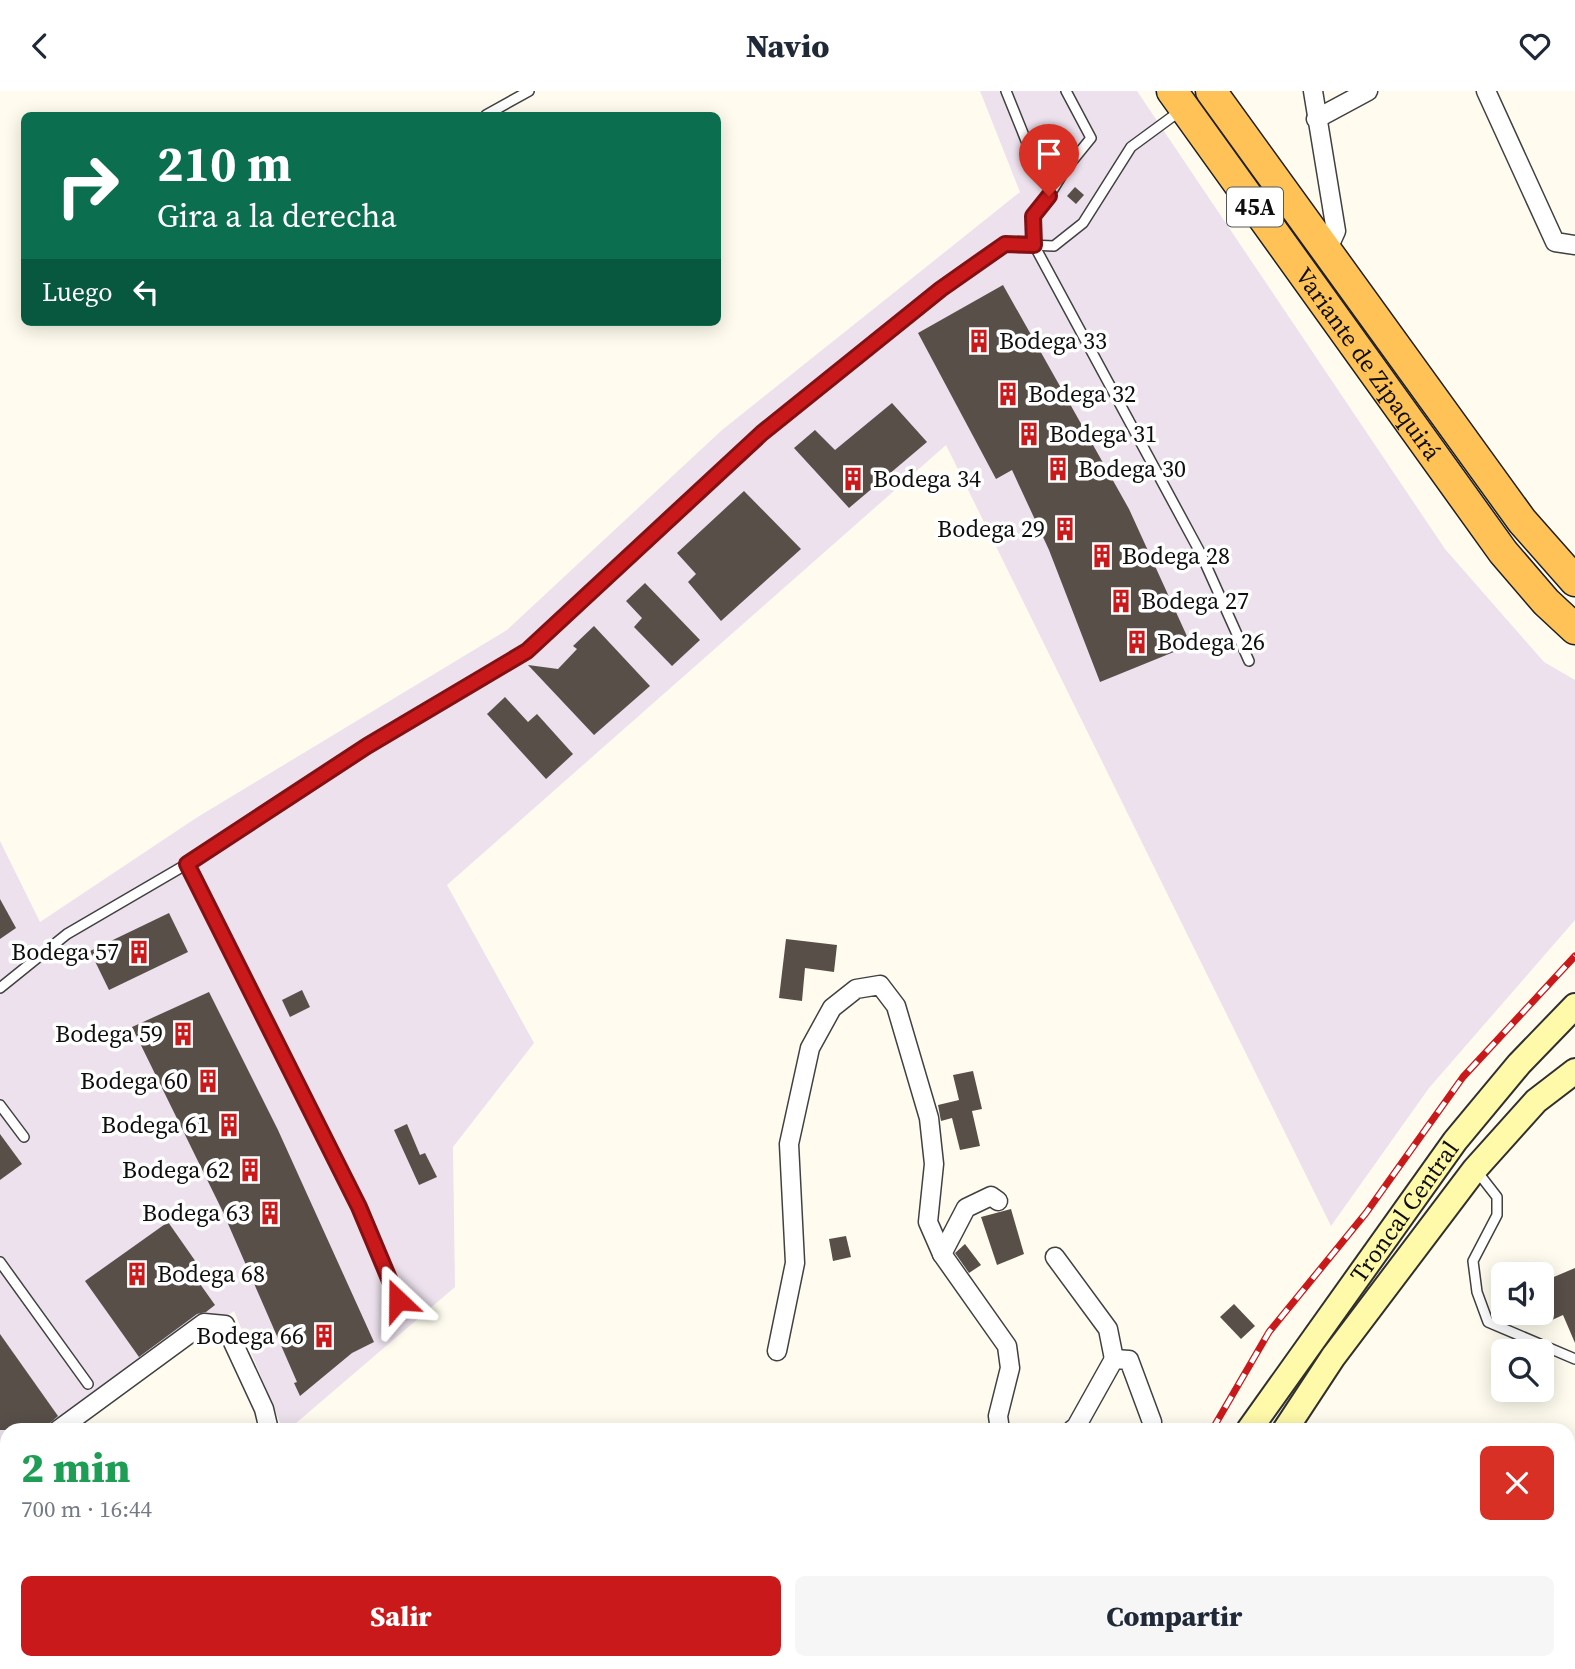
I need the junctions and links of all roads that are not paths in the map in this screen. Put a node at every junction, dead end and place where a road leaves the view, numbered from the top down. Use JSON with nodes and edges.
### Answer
{"nodes":[{"id":1,"x":529,"y":91,"type":"edge"},
{"id":2,"x":1006,"y":91,"type":"edge"},
{"id":3,"x":1066,"y":91,"type":"edge"},
{"id":4,"x":1211,"y":91,"type":"edge"},
{"id":5,"x":1313,"y":91,"type":"edge"},
{"id":6,"x":1368,"y":91,"type":"edge"},
{"id":7,"x":1486,"y":91,"type":"edge"},
{"id":8,"x":1178,"y":100,"type":"edge"},
{"id":9,"x":491,"y":112,"type":"edge"},
{"id":10,"x":1316,"y":119,"type":"junction"},
{"id":11,"x":1035,"y":163,"type":"dead end"},
{"id":12,"x":1034,"y":245,"type":"junction"},
{"id":13,"x":1575,"y":245,"type":"edge"},
{"id":14,"x":1327,"y":251,"type":"junction"},
{"id":15,"x":1575,"y":581,"type":"edge"},
{"id":16,"x":1575,"y":629,"type":"edge"},
{"id":17,"x":1249,"y":661,"type":"dead end"},
{"id":18,"x":187,"y":864,"type":"junction"},
{"id":19,"x":0,"y":988,"type":"edge"},
{"id":20,"x":1575,"y":1006,"type":"edge"},
{"id":21,"x":1575,"y":1071,"type":"edge"},
{"id":22,"x":0,"y":1105,"type":"edge"},
{"id":23,"x":24,"y":1137,"type":"dead end"},
{"id":24,"x":1475,"y":1169,"type":"junction"},
{"id":25,"x":998,"y":1201,"type":"dead end"},
{"id":26,"x":942,"y":1254,"type":"junction"},
{"id":27,"x":1055,"y":1257,"type":"dead end"},
{"id":28,"x":0,"y":1262,"type":"edge"},
{"id":29,"x":398,"y":1300,"type":"dead end"},
{"id":30,"x":777,"y":1351,"type":"dead end"},
{"id":31,"x":1114,"y":1359,"type":"junction"},
{"id":32,"x":1575,"y":1359,"type":"edge"},
{"id":33,"x":88,"y":1384,"type":"dead end"},
{"id":34,"x":68,"y":1423,"type":"edge"},
{"id":35,"x":268,"y":1423,"type":"edge"},
{"id":36,"x":999,"y":1423,"type":"edge"},
{"id":37,"x":1078,"y":1423,"type":"edge"},
{"id":38,"x":1152,"y":1423,"type":"edge"},
{"id":39,"x":1254,"y":1423,"type":"edge"},
{"id":40,"x":1290,"y":1423,"type":"edge"}],
"edges":[{"from":1,"to":9,"type":"lane"},
{"from":2,"to":11,"type":"lane"},
{"from":3,"to":12,"type":"lane"},
{"from":4,"to":14,"type":"highway","name":"Variante de Zipaquirá"},
{"from":5,"to":10,"type":"street"},
{"from":6,"to":10,"type":"street"},
{"from":7,"to":13,"type":"street"},
{"from":8,"to":12,"type":"lane"},
{"from":8,"to":16,"type":"highway","name":"Variante de Zipaquirá","number":"45A"},
{"from":10,"to":14,"type":"street"},
{"from":12,"to":17,"type":"lane"},
{"from":12,"to":18,"type":"lane"},
{"from":14,"to":15,"type":"highway","name":"Variante de Zipaquirá"},
{"from":18,"to":19,"type":"lane"},
{"from":18,"to":29,"type":"lane"},
{"from":20,"to":39,"type":"main road","name":"Troncal Central"},
{"from":21,"to":24,"type":"main road","name":"Troncal Central"},
{"from":22,"to":23,"type":"lane"},
{"from":24,"to":32,"type":"lane"},
{"from":24,"to":40,"type":"main road","name":"Troncal Central"},
{"from":25,"to":26,"type":"street"},
{"from":26,"to":30,"type":"street"},
{"from":26,"to":36,"type":"street"},
{"from":27,"to":31,"type":"street"},
{"from":28,"to":33,"type":"lane"},
{"from":31,"to":37,"type":"street"},
{"from":31,"to":38,"type":"street"},
{"from":34,"to":35,"type":"street"}]}
